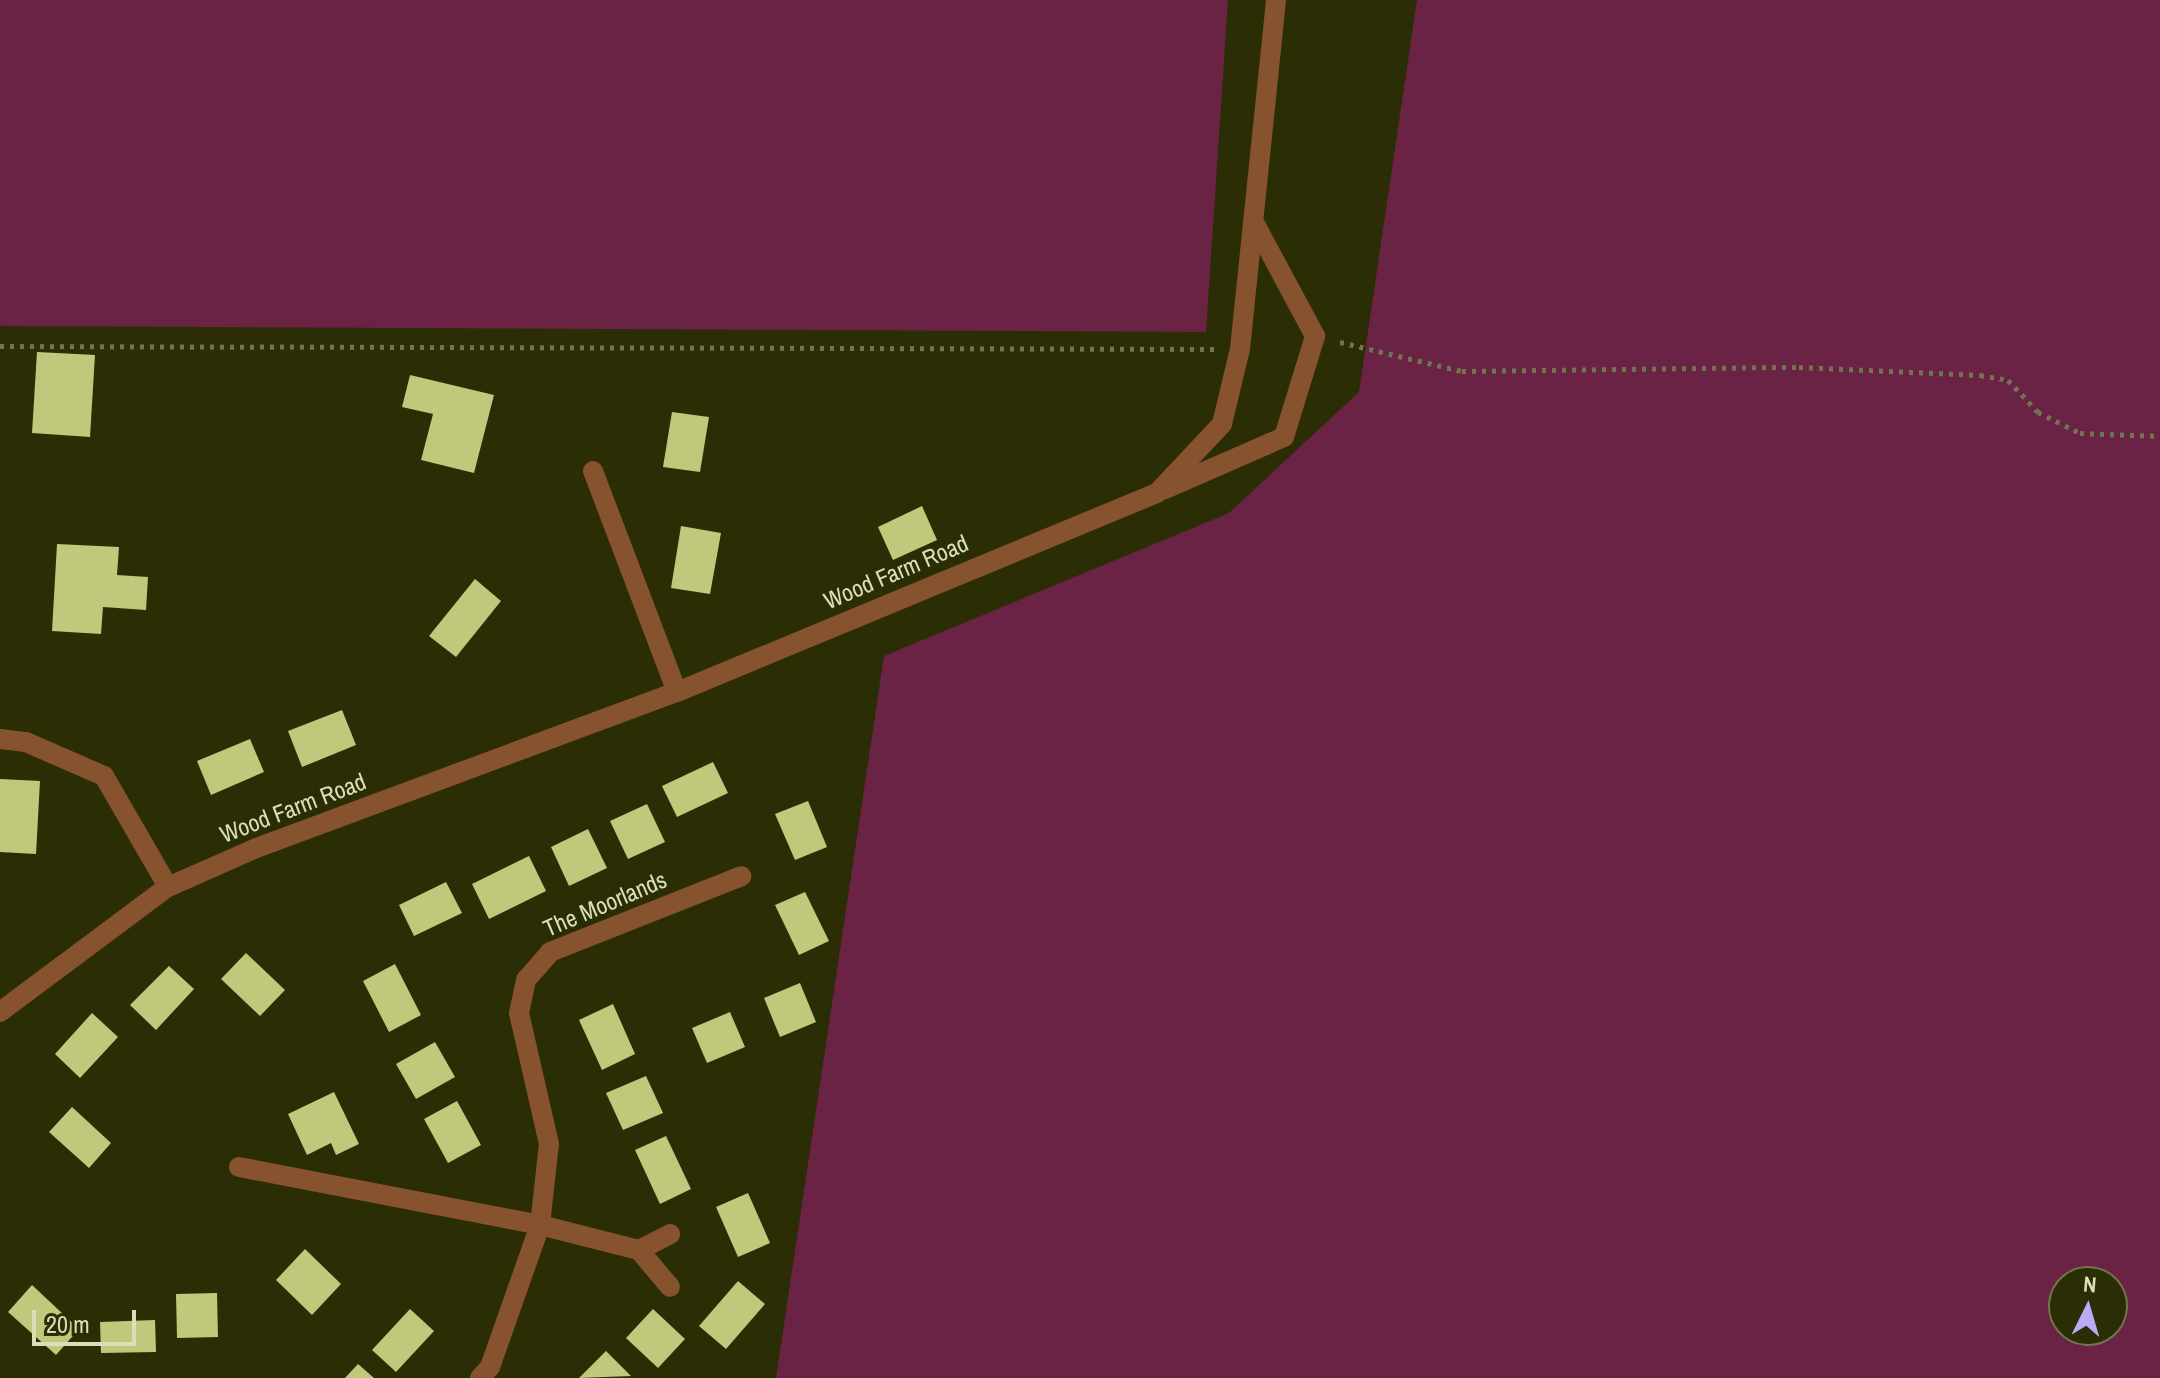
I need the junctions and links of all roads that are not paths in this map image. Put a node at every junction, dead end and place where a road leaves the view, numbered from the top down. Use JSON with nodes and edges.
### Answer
{"nodes":[{"id":1,"x":1276,"y":0,"type":"edge"},
{"id":2,"x":1255,"y":224,"type":"junction"},
{"id":3,"x":593,"y":471,"type":"dead end"},
{"id":4,"x":1157,"y":493,"type":"junction"},
{"id":5,"x":677,"y":692,"type":"junction"},
{"id":6,"x":0,"y":739,"type":"edge"},
{"id":7,"x":742,"y":876,"type":"dead end"},
{"id":8,"x":168,"y":887,"type":"junction"},
{"id":9,"x":0,"y":1012,"type":"edge"},
{"id":10,"x":239,"y":1167,"type":"dead end"},
{"id":11,"x":540,"y":1225,"type":"junction"},
{"id":12,"x":670,"y":1234,"type":"dead end"},
{"id":13,"x":639,"y":1250,"type":"junction"},
{"id":14,"x":670,"y":1287,"type":"dead end"},
{"id":15,"x":480,"y":1378,"type":"edge"}],
"edges":[{"from":1,"to":2,"type":"street","name":"Wood Farm Road"},
{"from":2,"to":4,"type":"street","name":"Wood Farm Road"},
{"from":2,"to":4,"type":"street"},
{"from":3,"to":5,"type":"street"},
{"from":4,"to":5,"type":"street","name":"Wood Farm Road"},
{"from":5,"to":8,"type":"street","name":"Wood Farm Road"},
{"from":6,"to":8,"type":"street"},
{"from":7,"to":11,"type":"street","name":"The Moorlands"},
{"from":8,"to":9,"type":"street","name":"Wood Farm Road"},
{"from":10,"to":11,"type":"street"},
{"from":11,"to":13,"type":"street"},
{"from":11,"to":15,"type":"street","name":"The Moorlands"},
{"from":12,"to":13,"type":"street"},
{"from":13,"to":14,"type":"street"}]}
